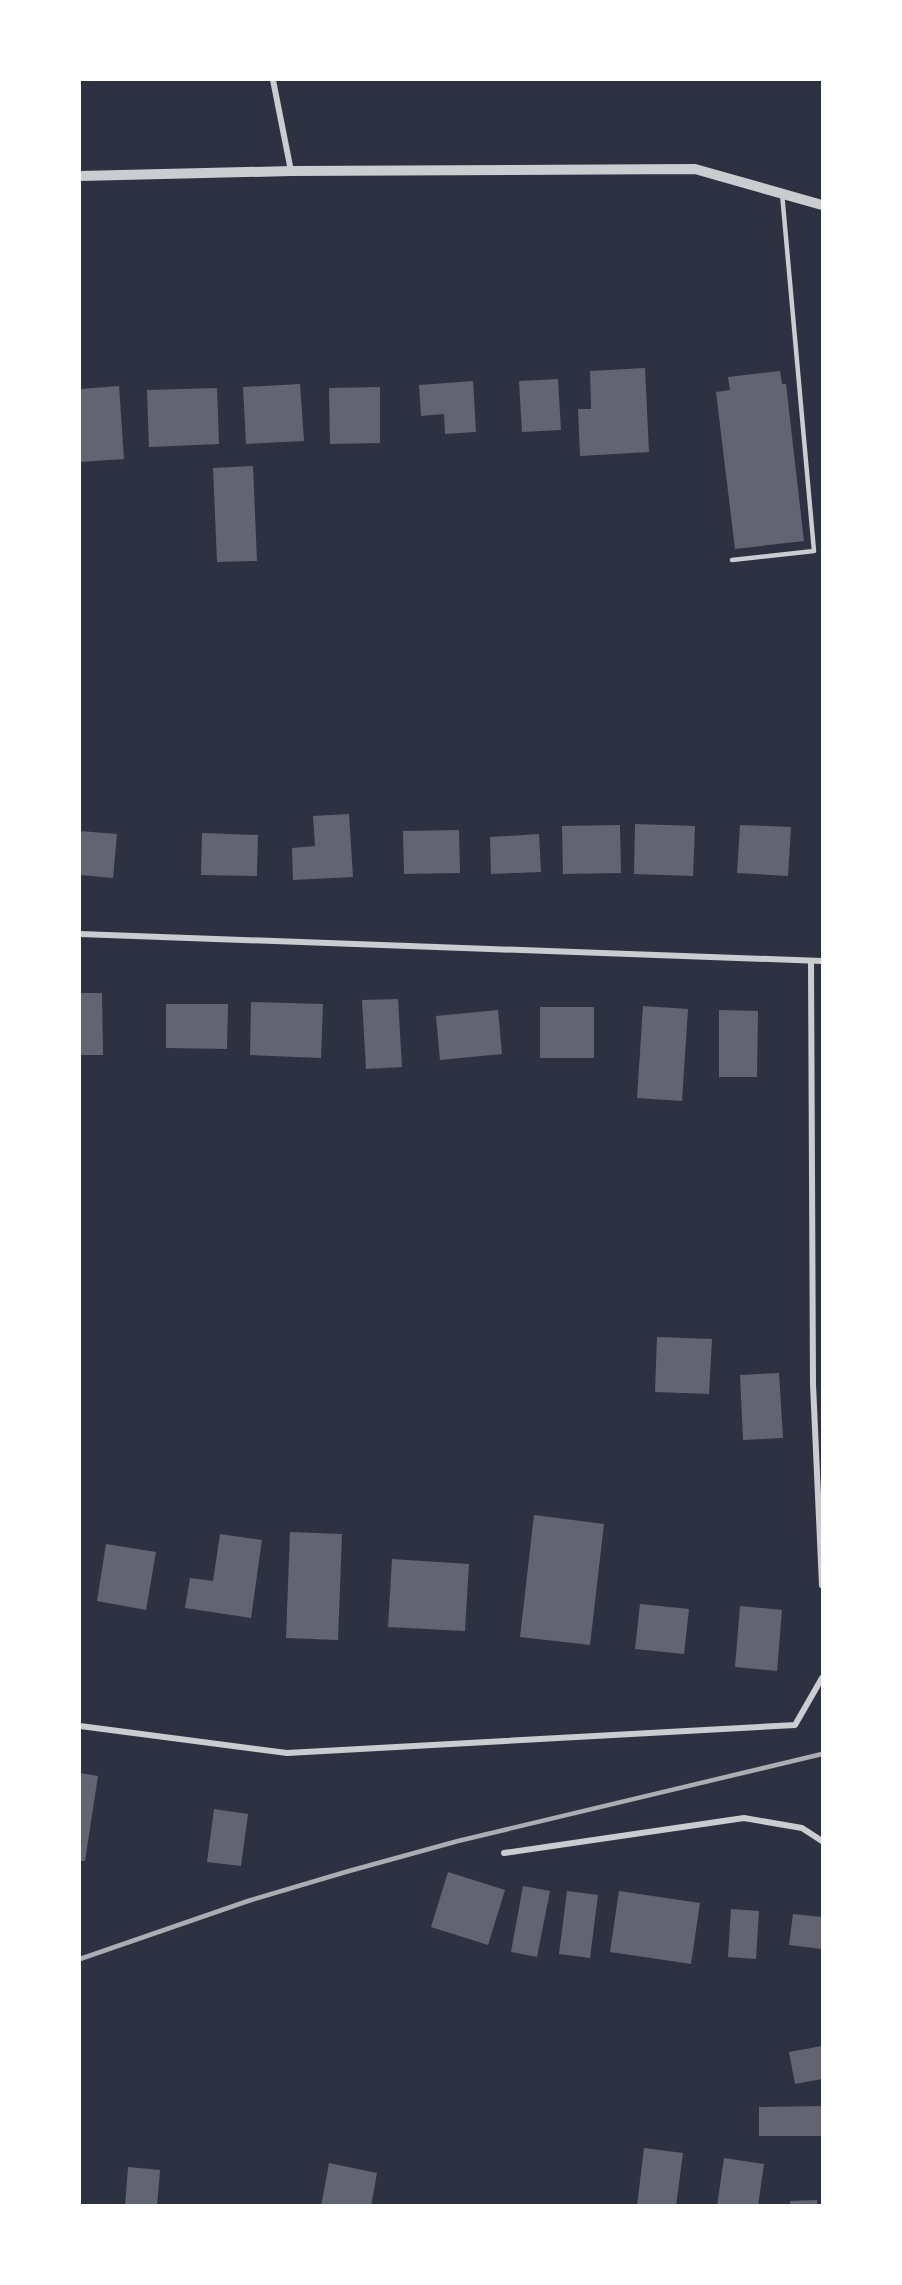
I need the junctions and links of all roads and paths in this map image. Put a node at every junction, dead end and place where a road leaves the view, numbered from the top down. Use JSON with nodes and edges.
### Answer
{"nodes":[{"id":1,"x":273,"y":80,"type":"edge"},
{"id":2,"x":291,"y":171,"type":"junction"},
{"id":3,"x":80,"y":176,"type":"edge"},
{"id":4,"x":782,"y":193,"type":"junction"},
{"id":5,"x":822,"y":205,"type":"edge"},
{"id":6,"x":732,"y":560,"type":"dead end"},
{"id":7,"x":80,"y":934,"type":"edge"},
{"id":8,"x":822,"y":961,"type":"edge"},
{"id":9,"x":811,"y":962,"type":"junction"},
{"id":10,"x":822,"y":1585,"type":"edge"},
{"id":11,"x":822,"y":1678,"type":"edge"},
{"id":12,"x":80,"y":1726,"type":"edge"},
{"id":13,"x":822,"y":1841,"type":"edge"},
{"id":14,"x":504,"y":1853,"type":"dead end"}],
"edges":[{"from":1,"to":2,"type":"street"},
{"from":2,"to":3,"type":"street"},
{"from":2,"to":4,"type":"street"},
{"from":4,"to":5,"type":"street"},
{"from":4,"to":6,"type":"lane"},
{"from":7,"to":9,"type":"street"},
{"from":8,"to":9,"type":"street"},
{"from":9,"to":10,"type":"street"},
{"from":11,"to":12,"type":"street"},
{"from":13,"to":14,"type":"street"}]}
